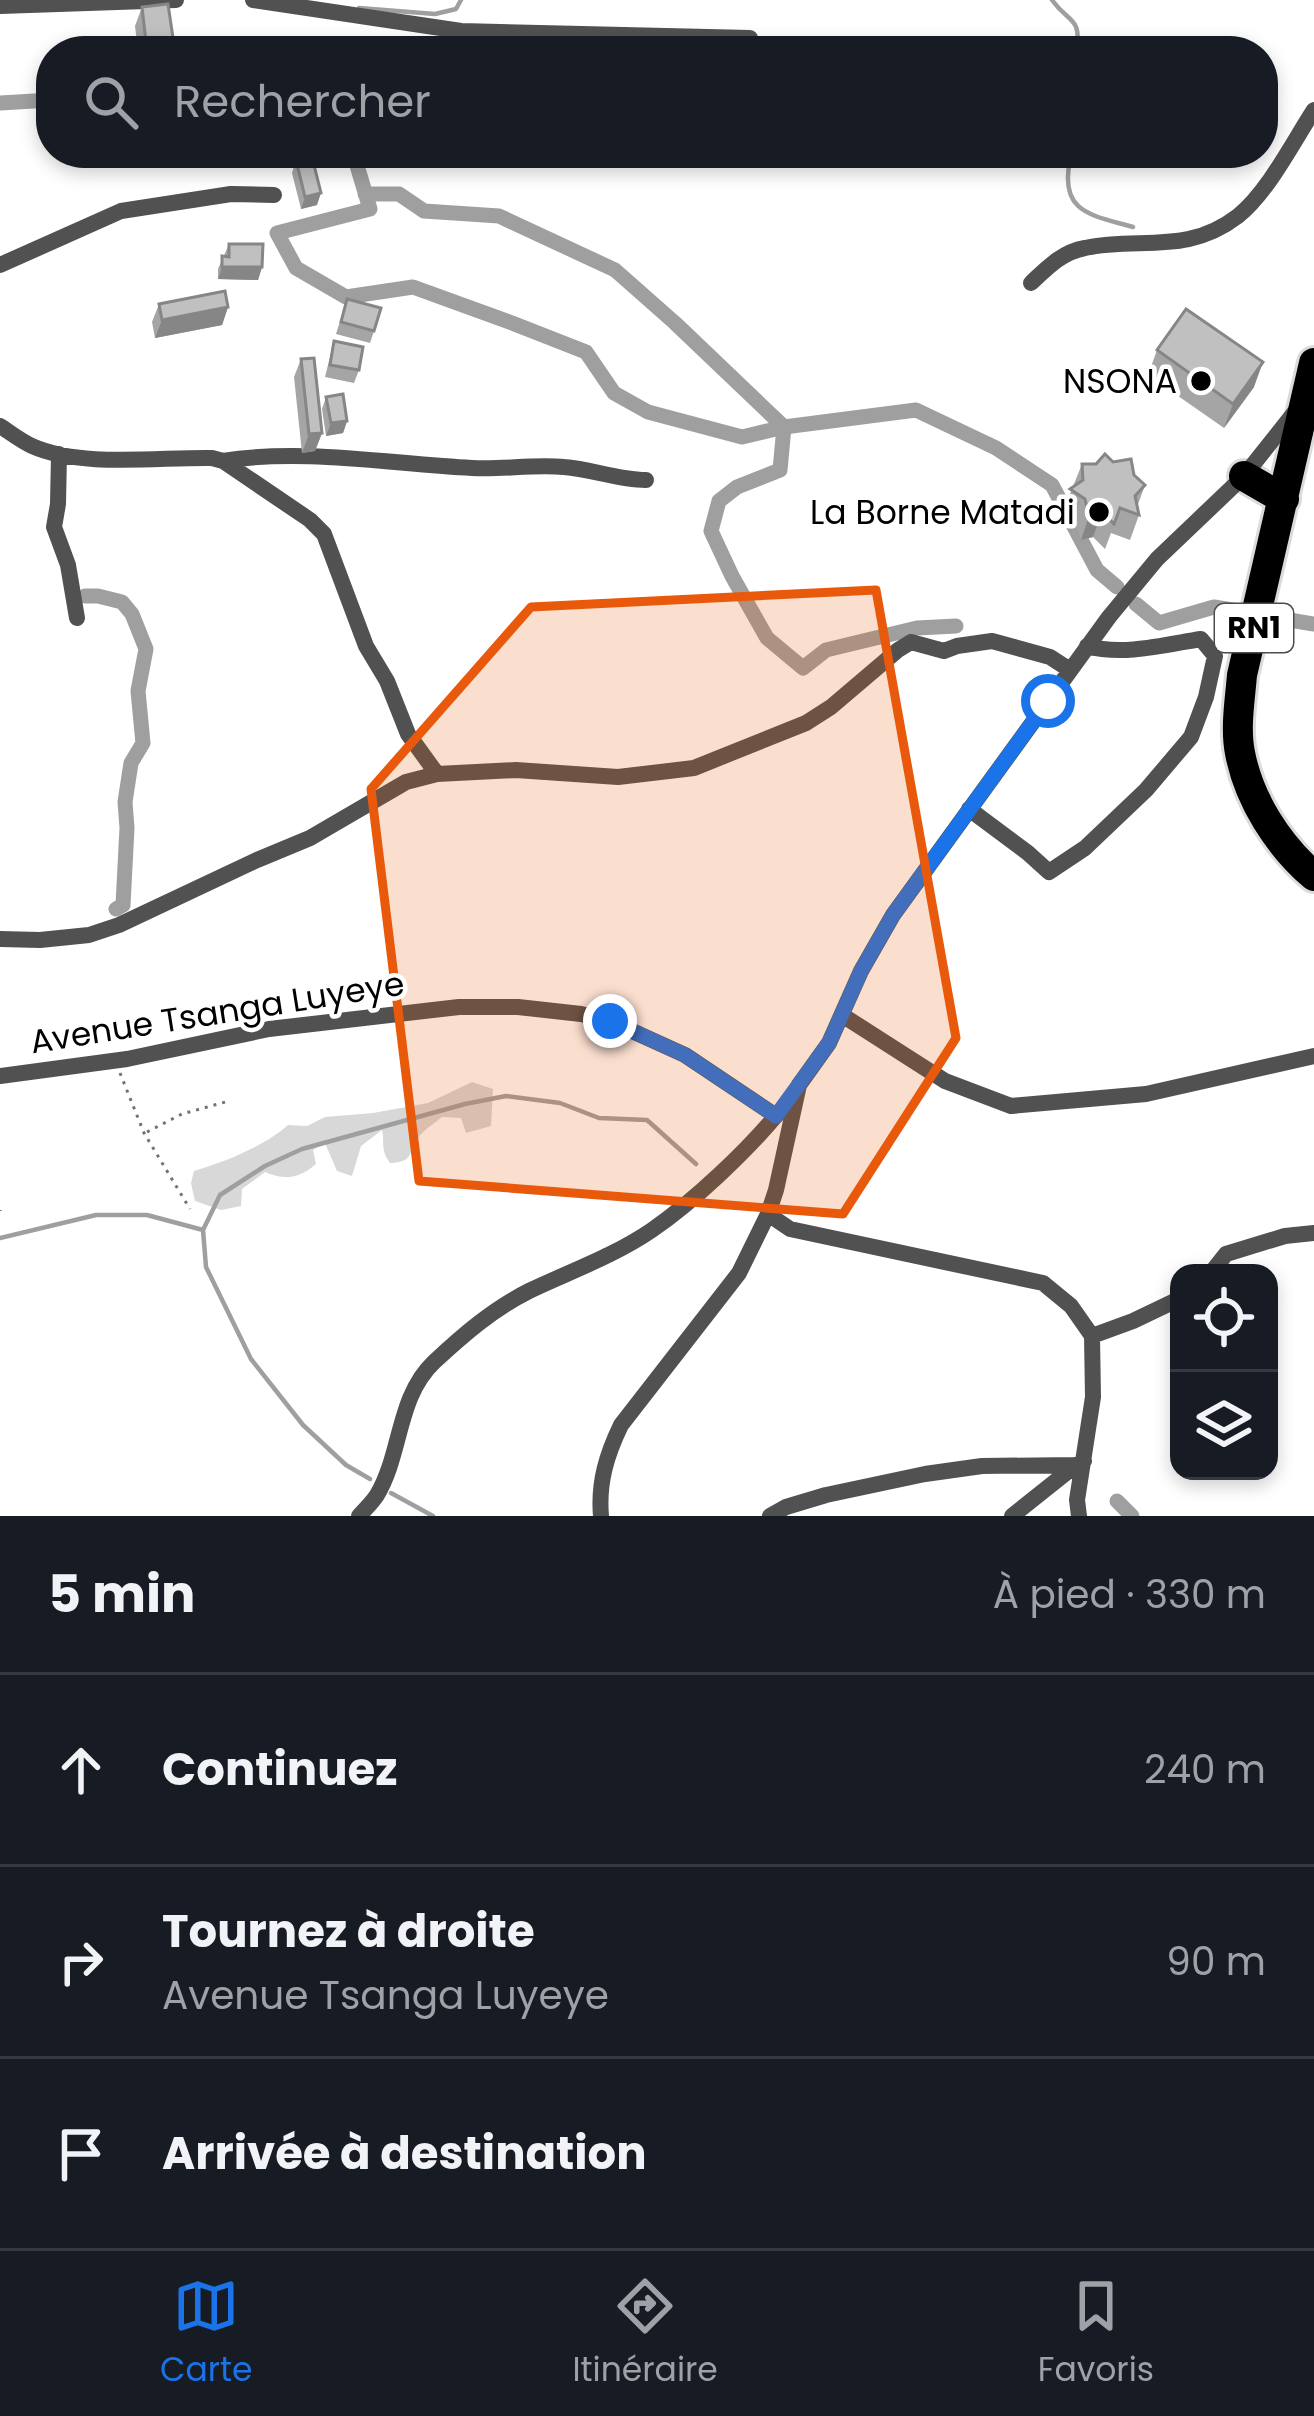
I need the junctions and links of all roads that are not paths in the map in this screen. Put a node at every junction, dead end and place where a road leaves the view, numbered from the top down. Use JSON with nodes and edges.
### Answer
{"nodes":[{"id":1,"x":176,"y":0,"type":"edge"},
{"id":2,"x":253,"y":0,"type":"edge"},
{"id":3,"x":0,"y":6,"type":"edge"},
{"id":4,"x":667,"y":36,"type":"edge"},
{"id":5,"x":1314,"y":110,"type":"edge"},
{"id":6,"x":1278,"y":163,"type":"edge"},
{"id":7,"x":1274,"y":168,"type":"edge"},
{"id":8,"x":274,"y":195,"type":"dead end"},
{"id":9,"x":0,"y":265,"type":"edge"},
{"id":10,"x":1031,"y":283,"type":"dead end"},
{"id":11,"x":1314,"y":363,"type":"edge"},
{"id":12,"x":1304,"y":400,"type":"junction"},
{"id":13,"x":0,"y":426,"type":"edge"},
{"id":14,"x":59,"y":454,"type":"junction"},
{"id":15,"x":223,"y":461,"type":"junction"},
{"id":16,"x":1244,"y":476,"type":"junction"},
{"id":17,"x":646,"y":480,"type":"dead end"},
{"id":18,"x":1284,"y":500,"type":"junction"},
{"id":19,"x":77,"y":618,"type":"dead end"},
{"id":20,"x":1087,"y":646,"type":"junction"},
{"id":21,"x":1070,"y":670,"type":"junction"},
{"id":22,"x":408,"y":734,"type":"junction"},
{"id":23,"x":437,"y":773,"type":"junction"},
{"id":24,"x":406,"y":782,"type":"junction"},
{"id":25,"x":969,"y":808,"type":"junction"},
{"id":26,"x":1314,"y":876,"type":"edge"},
{"id":27,"x":0,"y":939,"type":"edge"},
{"id":28,"x":842,"y":1015,"type":"junction"},
{"id":29,"x":1314,"y":1055,"type":"edge"},
{"id":30,"x":0,"y":1076,"type":"edge"},
{"id":31,"x":799,"y":1085,"type":"junction"},
{"id":32,"x":776,"y":1116,"type":"junction"},
{"id":33,"x":751,"y":1142,"type":"junction"},
{"id":34,"x":781,"y":1159,"type":"junction"},
{"id":35,"x":767,"y":1214,"type":"junction"},
{"id":36,"x":1314,"y":1233,"type":"edge"},
{"id":37,"x":1218,"y":1264,"type":"edge"},
{"id":38,"x":1170,"y":1303,"type":"edge"},
{"id":39,"x":1092,"y":1336,"type":"junction"},
{"id":40,"x":1080,"y":1463,"type":"junction"},
{"id":41,"x":359,"y":1516,"type":"edge"},
{"id":42,"x":602,"y":1516,"type":"edge"},
{"id":43,"x":770,"y":1516,"type":"edge"},
{"id":44,"x":1012,"y":1516,"type":"edge"},
{"id":45,"x":1079,"y":1516,"type":"edge"}],
"edges":[{"from":1,"to":3,"type":"street"},
{"from":2,"to":4,"type":"street"},
{"from":5,"to":6,"type":"street"},
{"from":7,"to":10,"type":"street"},
{"from":8,"to":9,"type":"street"},
{"from":11,"to":12,"type":"highway","number":"RN1"},
{"from":12,"to":16,"type":"street"},
{"from":12,"to":18,"type":"highway","number":"RN1"},
{"from":13,"to":14,"type":"street"},
{"from":14,"to":15,"type":"street"},
{"from":14,"to":19,"type":"street"},
{"from":15,"to":17,"type":"street"},
{"from":15,"to":22,"type":"street"},
{"from":16,"to":18,"type":"highway"},
{"from":16,"to":20,"type":"street"},
{"from":18,"to":26,"type":"highway","number":"RN1"},
{"from":20,"to":21,"type":"street"},
{"from":20,"to":25,"type":"street"},
{"from":21,"to":23,"type":"street"},
{"from":21,"to":25,"type":"street"},
{"from":22,"to":23,"type":"street"},
{"from":22,"to":24,"type":"street"},
{"from":23,"to":24,"type":"street"},
{"from":24,"to":27,"type":"street"},
{"from":25,"to":28,"type":"street"},
{"from":28,"to":29,"type":"street"},
{"from":28,"to":31,"type":"street"},
{"from":30,"to":32,"type":"street","name":"Avenue Tsanga Luyeye"},
{"from":31,"to":32,"type":"street"},
{"from":31,"to":34,"type":"street"},
{"from":32,"to":33,"type":"street"},
{"from":33,"to":34,"type":"street"},
{"from":33,"to":41,"type":"street"},
{"from":34,"to":35,"type":"street"},
{"from":35,"to":39,"type":"street"},
{"from":35,"to":42,"type":"street"},
{"from":36,"to":37,"type":"street"},
{"from":38,"to":39,"type":"street"},
{"from":39,"to":40,"type":"street"},
{"from":40,"to":43,"type":"street"},
{"from":40,"to":44,"type":"street"},
{"from":40,"to":45,"type":"street"}]}
